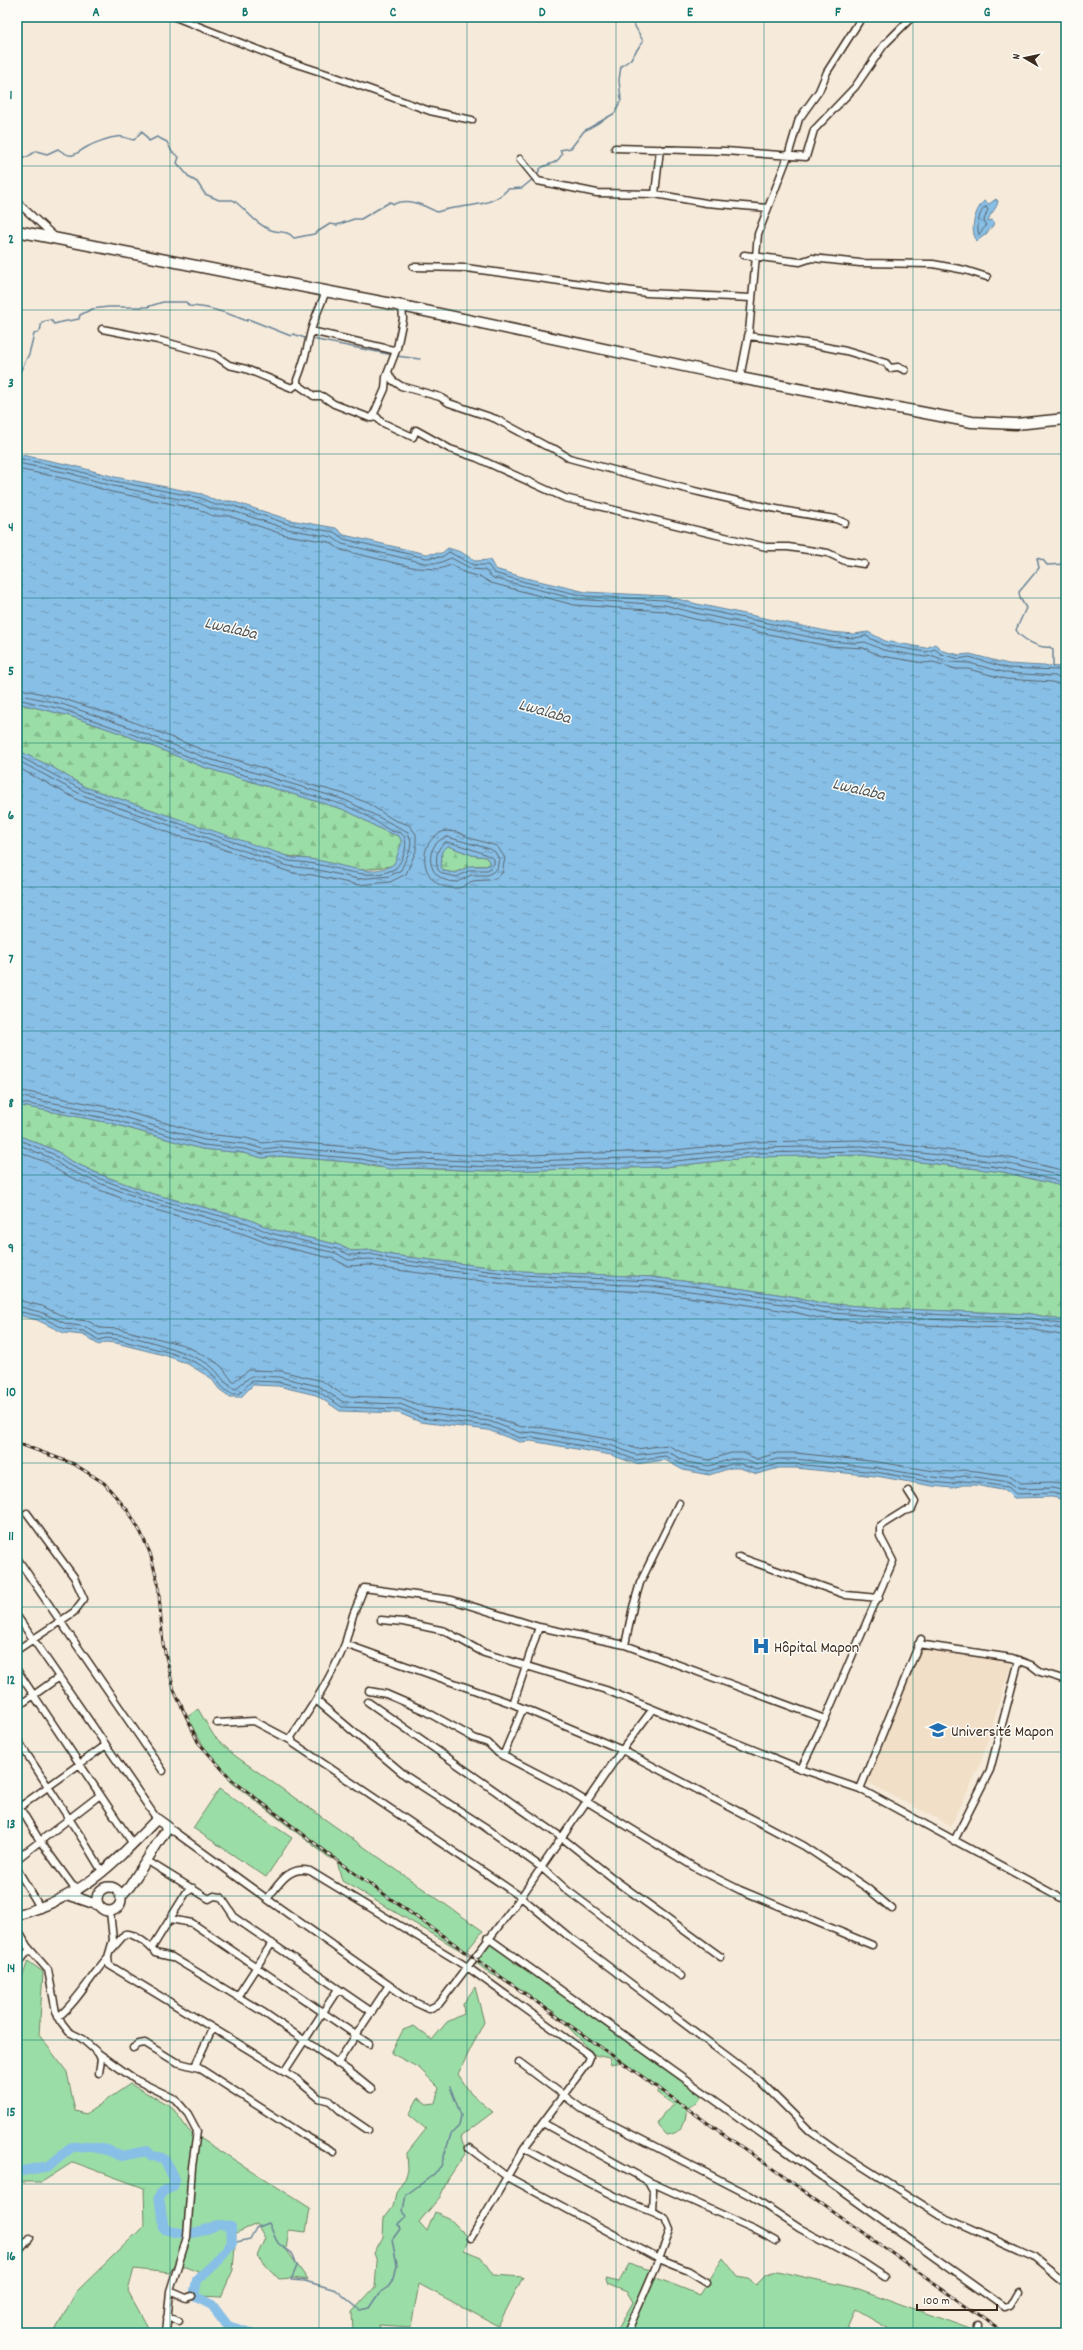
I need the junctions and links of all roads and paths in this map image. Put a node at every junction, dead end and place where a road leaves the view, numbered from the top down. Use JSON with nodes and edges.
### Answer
{"nodes":[{"id":1,"x":175,"y":17,"type":"edge"},
{"id":2,"x":862,"y":17,"type":"edge"},
{"id":3,"x":912,"y":17,"type":"edge"},
{"id":4,"x":472,"y":120,"type":"dead end"},
{"id":5,"x":615,"y":148,"type":"dead end"},
{"id":6,"x":660,"y":149,"type":"junction"},
{"id":7,"x":788,"y":156,"type":"junction"},
{"id":8,"x":520,"y":159,"type":"dead end"},
{"id":9,"x":655,"y":194,"type":"junction"},
{"id":10,"x":17,"y":202,"type":"edge"},
{"id":11,"x":768,"y":208,"type":"junction"},
{"id":12,"x":17,"y":231,"type":"edge"},
{"id":13,"x":56,"y":238,"type":"junction"},
{"id":14,"x":744,"y":255,"type":"dead end"},
{"id":15,"x":755,"y":256,"type":"junction"},
{"id":16,"x":414,"y":267,"type":"dead end"},
{"id":17,"x":987,"y":277,"type":"dead end"},
{"id":18,"x":326,"y":291,"type":"junction"},
{"id":19,"x":751,"y":298,"type":"junction"},
{"id":20,"x":402,"y":306,"type":"junction"},
{"id":21,"x":102,"y":329,"type":"dead end"},
{"id":22,"x":312,"y":331,"type":"junction"},
{"id":23,"x":748,"y":336,"type":"junction"},
{"id":24,"x":397,"y":348,"type":"junction"},
{"id":25,"x":905,"y":370,"type":"dead end"},
{"id":26,"x":389,"y":374,"type":"junction"},
{"id":27,"x":740,"y":378,"type":"junction"},
{"id":28,"x":298,"y":384,"type":"junction"},
{"id":29,"x":372,"y":418,"type":"junction"},
{"id":30,"x":1066,"y":419,"type":"edge"},
{"id":31,"x":845,"y":522,"type":"dead end"},
{"id":32,"x":864,"y":564,"type":"dead end"},
{"id":33,"x":908,"y":1491,"type":"dead end"},
{"id":34,"x":679,"y":1503,"type":"dead end"},
{"id":35,"x":27,"y":1513,"type":"dead end"},
{"id":36,"x":740,"y":1557,"type":"dead end"},
{"id":37,"x":17,"y":1558,"type":"edge"},
{"id":38,"x":879,"y":1598,"type":"junction"},
{"id":39,"x":17,"y":1616,"type":"edge"},
{"id":40,"x":381,"y":1620,"type":"dead end"},
{"id":41,"x":60,"y":1622,"type":"junction"},
{"id":42,"x":539,"y":1627,"type":"junction"},
{"id":43,"x":32,"y":1639,"type":"junction"},
{"id":44,"x":345,"y":1644,"type":"junction"},
{"id":45,"x":625,"y":1645,"type":"junction"},
{"id":46,"x":17,"y":1650,"type":"edge"},
{"id":47,"x":1019,"y":1660,"type":"junction"},
{"id":48,"x":526,"y":1666,"type":"junction"},
{"id":49,"x":17,"y":1670,"type":"edge"},
{"id":50,"x":59,"y":1677,"type":"junction"},
{"id":51,"x":1066,"y":1680,"type":"edge"},
{"id":52,"x":369,"y":1691,"type":"dead end"},
{"id":53,"x":33,"y":1695,"type":"junction"},
{"id":54,"x":317,"y":1701,"type":"junction"},
{"id":55,"x":368,"y":1702,"type":"dead end"},
{"id":56,"x":513,"y":1704,"type":"junction"},
{"id":57,"x":17,"y":1707,"type":"edge"},
{"id":58,"x":523,"y":1708,"type":"junction"},
{"id":59,"x":652,"y":1710,"type":"junction"},
{"id":60,"x":825,"y":1719,"type":"junction"},
{"id":61,"x":217,"y":1723,"type":"dead end"},
{"id":62,"x":17,"y":1739,"type":"edge"},
{"id":63,"x":292,"y":1741,"type":"junction"},
{"id":64,"x":106,"y":1745,"type":"junction"},
{"id":65,"x":622,"y":1750,"type":"junction"},
{"id":66,"x":503,"y":1756,"type":"junction"},
{"id":67,"x":79,"y":1764,"type":"junction"},
{"id":68,"x":801,"y":1769,"type":"junction"},
{"id":69,"x":164,"y":1770,"type":"dead end"},
{"id":70,"x":48,"y":1786,"type":"junction"},
{"id":71,"x":860,"y":1790,"type":"junction"},
{"id":72,"x":100,"y":1795,"type":"junction"},
{"id":73,"x":585,"y":1801,"type":"junction"},
{"id":74,"x":18,"y":1806,"type":"edge"},
{"id":75,"x":70,"y":1818,"type":"junction"},
{"id":76,"x":157,"y":1819,"type":"junction"},
{"id":77,"x":168,"y":1827,"type":"junction"},
{"id":78,"x":561,"y":1837,"type":"junction"},
{"id":79,"x":954,"y":1840,"type":"junction"},
{"id":80,"x":40,"y":1841,"type":"junction"},
{"id":81,"x":133,"y":1844,"type":"junction"},
{"id":82,"x":17,"y":1859,"type":"edge"},
{"id":83,"x":146,"y":1860,"type":"junction"},
{"id":84,"x":541,"y":1867,"type":"junction"},
{"id":85,"x":17,"y":1869,"type":"edge"},
{"id":86,"x":103,"y":1873,"type":"junction"},
{"id":87,"x":82,"y":1888,"type":"junction"},
{"id":88,"x":105,"y":1888,"type":"junction"},
{"id":89,"x":193,"y":1888,"type":"junction"},
{"id":90,"x":68,"y":1895,"type":"junction"},
{"id":91,"x":121,"y":1896,"type":"junction"},
{"id":92,"x":521,"y":1897,"type":"junction"},
{"id":93,"x":267,"y":1899,"type":"junction"},
{"id":94,"x":1066,"y":1901,"type":"edge"},
{"id":95,"x":98,"y":1905,"type":"junction"},
{"id":96,"x":41,"y":1909,"type":"junction"},
{"id":97,"x":892,"y":1909,"type":"dead end"},
{"id":98,"x":110,"y":1912,"type":"junction"},
{"id":99,"x":17,"y":1915,"type":"edge"},
{"id":100,"x":170,"y":1919,"type":"junction"},
{"id":101,"x":18,"y":1932,"type":"edge"},
{"id":102,"x":488,"y":1938,"type":"junction"},
{"id":103,"x":272,"y":1943,"type":"junction"},
{"id":104,"x":872,"y":1945,"type":"dead end"},
{"id":105,"x":152,"y":1948,"type":"junction"},
{"id":106,"x":29,"y":1950,"type":"junction"},
{"id":107,"x":109,"y":1954,"type":"junction"},
{"id":108,"x":721,"y":1957,"type":"dead end"},
{"id":109,"x":17,"y":1965,"type":"edge"},
{"id":110,"x":466,"y":1966,"type":"junction"},
{"id":111,"x":256,"y":1967,"type":"junction"},
{"id":112,"x":680,"y":1976,"type":"dead end"},
{"id":113,"x":389,"y":1985,"type":"junction"},
{"id":114,"x":338,"y":1989,"type":"junction"},
{"id":115,"x":237,"y":1997,"type":"junction"},
{"id":116,"x":372,"y":2012,"type":"junction"},
{"id":117,"x":324,"y":2013,"type":"junction"},
{"id":118,"x":58,"y":2016,"type":"junction"},
{"id":119,"x":212,"y":2030,"type":"junction"},
{"id":120,"x":356,"y":2035,"type":"junction"},
{"id":121,"x":303,"y":2041,"type":"junction"},
{"id":122,"x":369,"y":2044,"type":"dead end"},
{"id":123,"x":133,"y":2048,"type":"dead end"},
{"id":124,"x":98,"y":2053,"type":"junction"},
{"id":125,"x":519,"y":2062,"type":"dead end"},
{"id":126,"x":337,"y":2064,"type":"junction"},
{"id":127,"x":195,"y":2066,"type":"junction"},
{"id":128,"x":284,"y":2072,"type":"junction"},
{"id":129,"x":99,"y":2073,"type":"dead end"},
{"id":130,"x":370,"y":2088,"type":"dead end"},
{"id":131,"x":563,"y":2096,"type":"junction"},
{"id":132,"x":543,"y":2123,"type":"junction"},
{"id":133,"x":368,"y":2130,"type":"dead end"},
{"id":134,"x":469,"y":2148,"type":"dead end"},
{"id":135,"x":524,"y":2148,"type":"junction"},
{"id":136,"x":334,"y":2152,"type":"dead end"},
{"id":137,"x":506,"y":2176,"type":"junction"},
{"id":138,"x":648,"y":2181,"type":"junction"},
{"id":139,"x":652,"y":2211,"type":"junction"},
{"id":140,"x":30,"y":2238,"type":"dead end"},
{"id":141,"x":471,"y":2238,"type":"dead end"},
{"id":142,"x":776,"y":2241,"type":"dead end"},
{"id":143,"x":18,"y":2252,"type":"edge"},
{"id":144,"x":658,"y":2259,"type":"junction"},
{"id":145,"x":17,"y":2272,"type":"edge"},
{"id":146,"x":885,"y":2277,"type":"dead end"},
{"id":147,"x":707,"y":2282,"type":"dead end"},
{"id":148,"x":1066,"y":2284,"type":"edge"},
{"id":149,"x":170,"y":2291,"type":"junction"},
{"id":150,"x":1018,"y":2292,"type":"dead end"},
{"id":151,"x":192,"y":2296,"type":"dead end"},
{"id":152,"x":167,"y":2318,"type":"junction"},
{"id":153,"x":178,"y":2321,"type":"dead end"},
{"id":154,"x":166,"y":2333,"type":"edge"},
{"id":155,"x":627,"y":2333,"type":"edge"}],
"edges":[{"from":1,"to":4,"type":"street"},
{"from":2,"to":7,"type":"street"},
{"from":3,"to":7,"type":"street"},
{"from":5,"to":6,"type":"street"},
{"from":6,"to":7,"type":"street"},
{"from":6,"to":9,"type":"street"},
{"from":7,"to":11,"type":"street"},
{"from":8,"to":9,"type":"street"},
{"from":9,"to":11,"type":"street"},
{"from":10,"to":13,"type":"street"},
{"from":11,"to":15,"type":"street"},
{"from":12,"to":13,"type":"main road"},
{"from":13,"to":18,"type":"main road"},
{"from":14,"to":15,"type":"street"},
{"from":15,"to":17,"type":"street"},
{"from":15,"to":19,"type":"street"},
{"from":16,"to":19,"type":"street"},
{"from":18,"to":20,"type":"main road"},
{"from":18,"to":22,"type":"street"},
{"from":19,"to":23,"type":"street"},
{"from":20,"to":24,"type":"street"},
{"from":20,"to":27,"type":"main road"},
{"from":21,"to":28,"type":"street"},
{"from":22,"to":24,"type":"street"},
{"from":22,"to":28,"type":"street"},
{"from":23,"to":25,"type":"street"},
{"from":23,"to":27,"type":"street"},
{"from":24,"to":26,"type":"street"},
{"from":26,"to":29,"type":"street"},
{"from":26,"to":31,"type":"street"},
{"from":27,"to":30,"type":"main road"},
{"from":28,"to":29,"type":"street"},
{"from":29,"to":32,"type":"street"},
{"from":33,"to":38,"type":"street"},
{"from":34,"to":45,"type":"street"},
{"from":35,"to":41,"type":"street"},
{"from":36,"to":38,"type":"street"},
{"from":37,"to":41,"type":"street"},
{"from":38,"to":60,"type":"street"},
{"from":39,"to":43,"type":"street"},
{"from":40,"to":48,"type":"street"},
{"from":41,"to":43,"type":"street"},
{"from":41,"to":69,"type":"street"},
{"from":42,"to":44,"type":"street"},
{"from":42,"to":45,"type":"street"},
{"from":42,"to":48,"type":"street"},
{"from":43,"to":46,"type":"street"},
{"from":43,"to":50,"type":"street"},
{"from":44,"to":54,"type":"street"},
{"from":44,"to":56,"type":"street"},
{"from":45,"to":60,"type":"street"},
{"from":47,"to":51,"type":"street"},
{"from":47,"to":71,"type":"street"},
{"from":47,"to":79,"type":"street"},
{"from":48,"to":56,"type":"street"},
{"from":48,"to":59,"type":"street"},
{"from":49,"to":53,"type":"street"},
{"from":50,"to":53,"type":"street"},
{"from":50,"to":64,"type":"street"},
{"from":52,"to":66,"type":"street"},
{"from":53,"to":57,"type":"street"},
{"from":53,"to":67,"type":"street"},
{"from":54,"to":63,"type":"street"},
{"from":54,"to":84,"type":"street"},
{"from":55,"to":78,"type":"street"},
{"from":56,"to":58,"type":"street"},
{"from":58,"to":65,"type":"street"},
{"from":58,"to":66,"type":"street"},
{"from":59,"to":65,"type":"street"},
{"from":59,"to":68,"type":"street"},
{"from":60,"to":68,"type":"street"},
{"from":61,"to":63,"type":"street"},
{"from":62,"to":70,"type":"street"},
{"from":63,"to":92,"type":"street"},
{"from":64,"to":67,"type":"street"},
{"from":64,"to":76,"type":"street"},
{"from":65,"to":73,"type":"street"},
{"from":65,"to":97,"type":"street"},
{"from":66,"to":73,"type":"street"},
{"from":67,"to":70,"type":"street"},
{"from":67,"to":72,"type":"street"},
{"from":68,"to":71,"type":"street"},
{"from":70,"to":74,"type":"street"},
{"from":70,"to":75,"type":"street"},
{"from":71,"to":79,"type":"street"},
{"from":72,"to":75,"type":"street"},
{"from":72,"to":81,"type":"street"},
{"from":73,"to":78,"type":"street"},
{"from":73,"to":104,"type":"street"},
{"from":74,"to":80,"type":"street"},
{"from":75,"to":80,"type":"street"},
{"from":75,"to":86,"type":"street"},
{"from":76,"to":77,"type":"street"},
{"from":76,"to":81,"type":"street"},
{"from":77,"to":83,"type":"street"},
{"from":77,"to":93,"type":"street"},
{"from":78,"to":84,"type":"street"},
{"from":78,"to":108,"type":"street"},
{"from":79,"to":94,"type":"street"},
{"from":80,"to":82,"type":"street"},
{"from":80,"to":87,"type":"street"},
{"from":81,"to":86,"type":"street"},
{"from":83,"to":89,"type":"street"},
{"from":83,"to":91,"type":"street"},
{"from":84,"to":92,"type":"street"},
{"from":84,"to":112,"type":"street"},
{"from":85,"to":96,"type":"street"},
{"from":86,"to":87,"type":"street"},
{"from":86,"to":88,"type":"street"},
{"from":87,"to":88,"type":"street"},
{"from":87,"to":90,"type":"street"},
{"from":88,"to":91,"type":"street"},
{"from":88,"to":95,"type":"street"},
{"from":89,"to":100,"type":"street"},
{"from":89,"to":103,"type":"street"},
{"from":90,"to":95,"type":"street"},
{"from":90,"to":96,"type":"street"},
{"from":91,"to":98,"type":"street"},
{"from":92,"to":102,"type":"street"},
{"from":92,"to":148,"type":"street"},
{"from":93,"to":110,"type":"street"},
{"from":93,"to":113,"type":"street"},
{"from":95,"to":98,"type":"street"},
{"from":96,"to":99,"type":"street"},
{"from":98,"to":107,"type":"street"},
{"from":100,"to":105,"type":"street"},
{"from":100,"to":111,"type":"street"},
{"from":101,"to":106,"type":"street"},
{"from":102,"to":110,"type":"street"},
{"from":102,"to":150,"type":"street"},
{"from":103,"to":111,"type":"street"},
{"from":103,"to":114,"type":"street"},
{"from":105,"to":107,"type":"street"},
{"from":105,"to":115,"type":"street"},
{"from":106,"to":109,"type":"street"},
{"from":106,"to":118,"type":"street"},
{"from":107,"to":118,"type":"street"},
{"from":107,"to":119,"type":"street"},
{"from":110,"to":113,"type":"street"},
{"from":110,"to":131,"type":"street"},
{"from":111,"to":115,"type":"street"},
{"from":111,"to":117,"type":"street"},
{"from":113,"to":116,"type":"street"},
{"from":114,"to":116,"type":"street"},
{"from":114,"to":117,"type":"street"},
{"from":115,"to":121,"type":"street"},
{"from":116,"to":120,"type":"street"},
{"from":117,"to":120,"type":"street"},
{"from":117,"to":121,"type":"street"},
{"from":118,"to":124,"type":"street"},
{"from":119,"to":127,"type":"street"},
{"from":119,"to":128,"type":"street"},
{"from":120,"to":122,"type":"street"},
{"from":120,"to":126,"type":"street"},
{"from":121,"to":126,"type":"street"},
{"from":121,"to":128,"type":"street"},
{"from":123,"to":127,"type":"street"},
{"from":124,"to":129,"type":"street"},
{"from":124,"to":149,"type":"street"},
{"from":125,"to":131,"type":"street"},
{"from":126,"to":130,"type":"street"},
{"from":127,"to":136,"type":"street"},
{"from":128,"to":133,"type":"street"},
{"from":131,"to":132,"type":"street"},
{"from":131,"to":146,"type":"street"},
{"from":132,"to":135,"type":"street"},
{"from":132,"to":138,"type":"street"},
{"from":134,"to":137,"type":"street"},
{"from":135,"to":137,"type":"street"},
{"from":135,"to":139,"type":"street"},
{"from":137,"to":141,"type":"street"},
{"from":137,"to":144,"type":"street"},
{"from":138,"to":139,"type":"street"},
{"from":138,"to":142,"type":"street"},
{"from":139,"to":144,"type":"street"},
{"from":140,"to":143,"type":"street"},
{"from":143,"to":145,"type":"street"},
{"from":144,"to":147,"type":"street"},
{"from":144,"to":155,"type":"street"},
{"from":149,"to":151,"type":"street"},
{"from":149,"to":152,"type":"street"},
{"from":152,"to":153,"type":"street"},
{"from":152,"to":154,"type":"street"}]}
